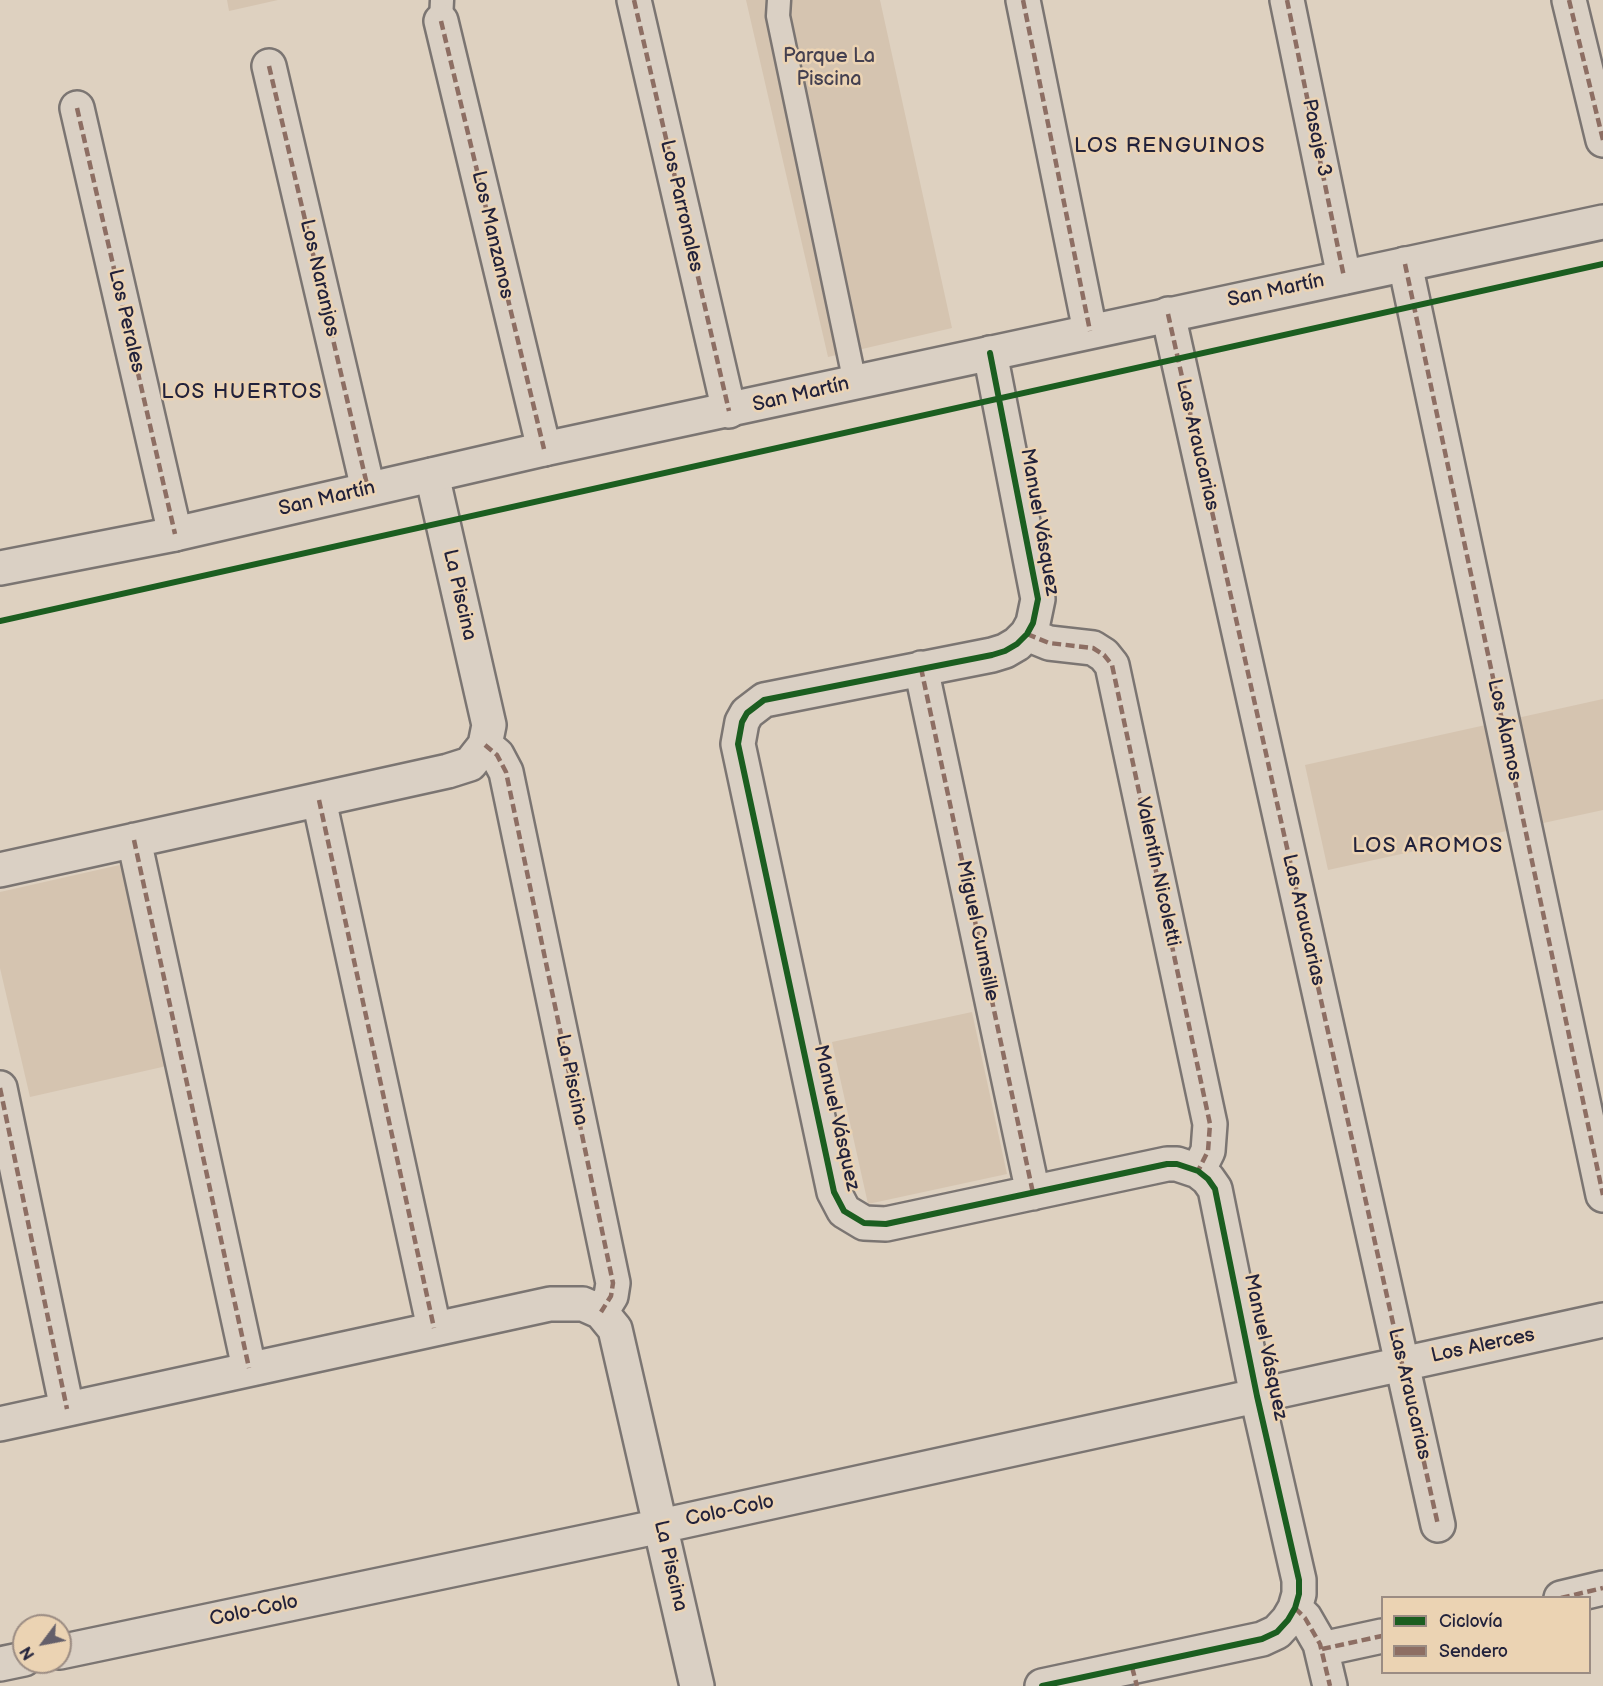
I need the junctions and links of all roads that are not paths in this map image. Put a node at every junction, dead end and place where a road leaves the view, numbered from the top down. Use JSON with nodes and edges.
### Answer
{"nodes":[{"id":1,"x":634,"y":0,"type":"edge"},
{"id":2,"x":779,"y":0,"type":"edge"},
{"id":3,"x":1023,"y":0,"type":"edge"},
{"id":4,"x":1287,"y":0,"type":"edge"},
{"id":5,"x":1569,"y":0,"type":"edge"},
{"id":6,"x":441,"y":11,"type":"edge"},
{"id":7,"x":269,"y":66,"type":"dead end"},
{"id":8,"x":77,"y":108,"type":"dead end"},
{"id":9,"x":1603,"y":140,"type":"edge"},
{"id":10,"x":1603,"y":222,"type":"edge"},
{"id":11,"x":1405,"y":264,"type":"junction"},
{"id":12,"x":1344,"y":277,"type":"junction"},
{"id":13,"x":1168,"y":314,"type":"junction"},
{"id":14,"x":1090,"y":331,"type":"junction"},
{"id":15,"x":990,"y":353,"type":"junction"},
{"id":16,"x":855,"y":383,"type":"junction"},
{"id":17,"x":729,"y":411,"type":"junction"},
{"id":18,"x":544,"y":450,"type":"junction"},
{"id":19,"x":432,"y":475,"type":"junction"},
{"id":20,"x":368,"y":489,"type":"junction"},
{"id":21,"x":175,"y":534,"type":"junction"},
{"id":22,"x":0,"y":567,"type":"edge"},
{"id":23,"x":1027,"y":634,"type":"junction"},
{"id":24,"x":921,"y":668,"type":"junction"},
{"id":25,"x":484,"y":745,"type":"junction"},
{"id":26,"x":319,"y":800,"type":"junction"},
{"id":27,"x":134,"y":840,"type":"junction"},
{"id":28,"x":0,"y":870,"type":"edge"},
{"id":29,"x":0,"y":1088,"type":"edge"},
{"id":30,"x":1198,"y":1171,"type":"junction"},
{"id":31,"x":1033,"y":1193,"type":"junction"},
{"id":32,"x":1603,"y":1195,"type":"edge"},
{"id":33,"x":601,"y":1312,"type":"junction"},
{"id":34,"x":1603,"y":1320,"type":"edge"},
{"id":35,"x":434,"y":1328,"type":"junction"},
{"id":36,"x":1402,"y":1364,"type":"junction"},
{"id":37,"x":249,"y":1368,"type":"junction"},
{"id":38,"x":1257,"y":1396,"type":"junction"},
{"id":39,"x":67,"y":1409,"type":"junction"},
{"id":40,"x":0,"y":1424,"type":"edge"},
{"id":41,"x":1438,"y":1525,"type":"dead end"},
{"id":42,"x":661,"y":1526,"type":"junction"},
{"id":43,"x":1603,"y":1588,"type":"edge"},
{"id":44,"x":1569,"y":1596,"type":"edge"},
{"id":45,"x":1295,"y":1608,"type":"junction"},
{"id":46,"x":1381,"y":1636,"type":"edge"},
{"id":47,"x":72,"y":1649,"type":"edge"},
{"id":48,"x":1322,"y":1650,"type":"junction"},
{"id":49,"x":1135,"y":1677,"type":"edge"},
{"id":50,"x":697,"y":1686,"type":"edge"},
{"id":51,"x":1042,"y":1686,"type":"edge"},
{"id":52,"x":1330,"y":1686,"type":"edge"}],
"edges":[{"from":1,"to":17,"type":"street","name":"Los Parronales"},
{"from":2,"to":16,"type":"lane"},
{"from":3,"to":14,"type":"street"},
{"from":4,"to":12,"type":"street","name":"Pasaje 3"},
{"from":5,"to":9,"type":"street"},
{"from":6,"to":18,"type":"street","name":"Los Manzanos"},
{"from":7,"to":20,"type":"street","name":"Los Naranjos"},
{"from":8,"to":21,"type":"street","name":"Los Perales"},
{"from":10,"to":11,"type":"street","name":"San Martín"},
{"from":11,"to":12,"type":"street","name":"San Martín"},
{"from":11,"to":32,"type":"street","name":"Los Álamos"},
{"from":12,"to":13,"type":"street","name":"San Martín"},
{"from":13,"to":14,"type":"street","name":"San Martín"},
{"from":13,"to":36,"type":"street","name":"Las Araucarias"},
{"from":14,"to":15,"type":"street","name":"San Martín"},
{"from":15,"to":16,"type":"street","name":"San Martín"},
{"from":15,"to":23,"type":"street","name":"Manuel Vásquez"},
{"from":16,"to":17,"type":"street","name":"San Martín"},
{"from":17,"to":18,"type":"street","name":"San Martín"},
{"from":18,"to":19,"type":"street","name":"San Martín"},
{"from":19,"to":20,"type":"street","name":"San Martín"},
{"from":19,"to":25,"type":"street","name":"La Piscina"},
{"from":20,"to":21,"type":"street","name":"San Martín"},
{"from":21,"to":22,"type":"street","name":"San Martín"},
{"from":23,"to":24,"type":"street","name":"Manuel Vásquez"},
{"from":23,"to":30,"type":"street","name":"Valentín Nicoletti"},
{"from":24,"to":31,"type":"street","name":"Miguel Cumsille"},
{"from":24,"to":31,"type":"street","name":"Manuel Vásquez"},
{"from":25,"to":26,"type":"street"},
{"from":25,"to":33,"type":"street","name":"La Piscina"},
{"from":26,"to":27,"type":"street"},
{"from":26,"to":35,"type":"street"},
{"from":27,"to":28,"type":"street"},
{"from":27,"to":37,"type":"street"},
{"from":29,"to":39,"type":"street"},
{"from":30,"to":31,"type":"street","name":"Manuel Vásquez"},
{"from":30,"to":38,"type":"street","name":"Manuel Vásquez"},
{"from":33,"to":35,"type":"street"},
{"from":33,"to":42,"type":"street","name":"La Piscina"},
{"from":34,"to":36,"type":"street","name":"Los Alerces"},
{"from":35,"to":37,"type":"street"},
{"from":36,"to":38,"type":"street","name":"Los Alerces"},
{"from":36,"to":41,"type":"street","name":"Las Araucarias"},
{"from":37,"to":39,"type":"street"},
{"from":38,"to":42,"type":"street","name":"Colo-Colo"},
{"from":38,"to":45,"type":"street","name":"Manuel Vásquez"},
{"from":39,"to":40,"type":"street"},
{"from":42,"to":47,"type":"street","name":"Colo-Colo"},
{"from":42,"to":50,"type":"street","name":"La Piscina"},
{"from":43,"to":44,"type":"street"},
{"from":45,"to":48,"type":"street"},
{"from":45,"to":49,"type":"street"},
{"from":46,"to":48,"type":"street"},
{"from":48,"to":52,"type":"street"},
{"from":49,"to":51,"type":"street"}]}
